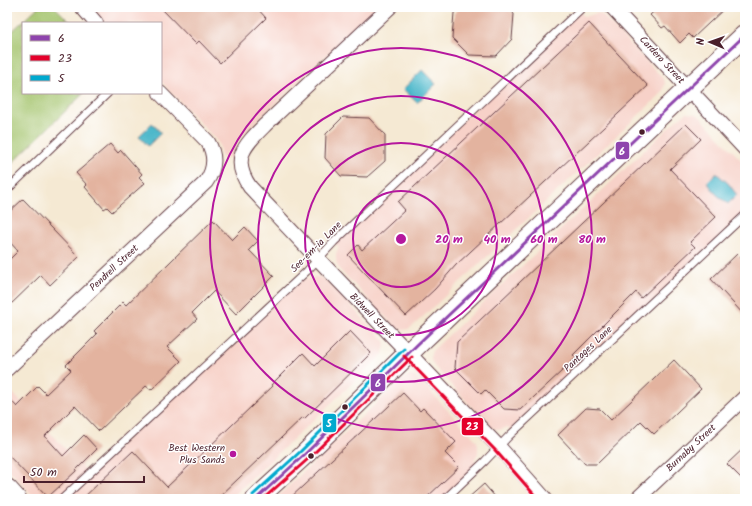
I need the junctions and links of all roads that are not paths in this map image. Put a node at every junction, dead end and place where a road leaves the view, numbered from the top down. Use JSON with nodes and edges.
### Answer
{"nodes":[{"id":1,"x":82,"y":7,"type":"edge"},
{"id":2,"x":390,"y":7,"type":"edge"},
{"id":3,"x":583,"y":7,"type":"edge"},
{"id":4,"x":612,"y":7,"type":"edge"},
{"id":5,"x":95,"y":22,"type":"edge"},
{"id":6,"x":745,"y":35,"type":"edge"},
{"id":7,"x":688,"y":88,"type":"junction"},
{"id":8,"x":107,"y":94,"type":"edge"},
{"id":9,"x":161,"y":94,"type":"edge"},
{"id":10,"x":745,"y":149,"type":"edge"},
{"id":11,"x":7,"y":190,"type":"edge"},
{"id":12,"x":745,"y":215,"type":"edge"},
{"id":13,"x":318,"y":259,"type":"junction"},
{"id":14,"x":408,"y":353,"type":"junction"},
{"id":15,"x":7,"y":369,"type":"edge"},
{"id":16,"x":745,"y":397,"type":"edge"},
{"id":17,"x":499,"y":447,"type":"junction"},
{"id":18,"x":7,"y":489,"type":"edge"},
{"id":19,"x":16,"y":499,"type":"edge"},
{"id":20,"x":62,"y":499,"type":"edge"},
{"id":21,"x":256,"y":499,"type":"edge"},
{"id":22,"x":445,"y":499,"type":"edge"},
{"id":23,"x":546,"y":499,"type":"edge"},
{"id":24,"x":637,"y":499,"type":"edge"}],
"edges":[{"from":1,"to":5,"type":"street"},
{"from":2,"to":13,"type":"street","name":"Bidwell Street"},
{"from":3,"to":13,"type":"lane","name":"See-em-ia Lane"},
{"from":4,"to":7,"type":"street","name":"Cardero Street"},
{"from":6,"to":7,"type":"main road"},
{"from":7,"to":10,"type":"street","name":"Cardero Street"},
{"from":7,"to":14,"type":"main road"},
{"from":8,"to":11,"type":"lane"},
{"from":9,"to":15,"type":"street","name":"Pendrell Street"},
{"from":12,"to":17,"type":"lane","name":"Pantages Lane"},
{"from":13,"to":14,"type":"street","name":"Bidwell Street"},
{"from":13,"to":20,"type":"lane","name":"See-em-ia Lane"},
{"from":14,"to":17,"type":"street","name":"Bidwell Street"},
{"from":14,"to":21,"type":"main road"},
{"from":16,"to":24,"type":"street","name":"Burnaby Street"},
{"from":17,"to":22,"type":"lane","name":"Pantages Lane"},
{"from":17,"to":23,"type":"street","name":"Bidwell Street"},
{"from":18,"to":19,"type":"main road"}]}
